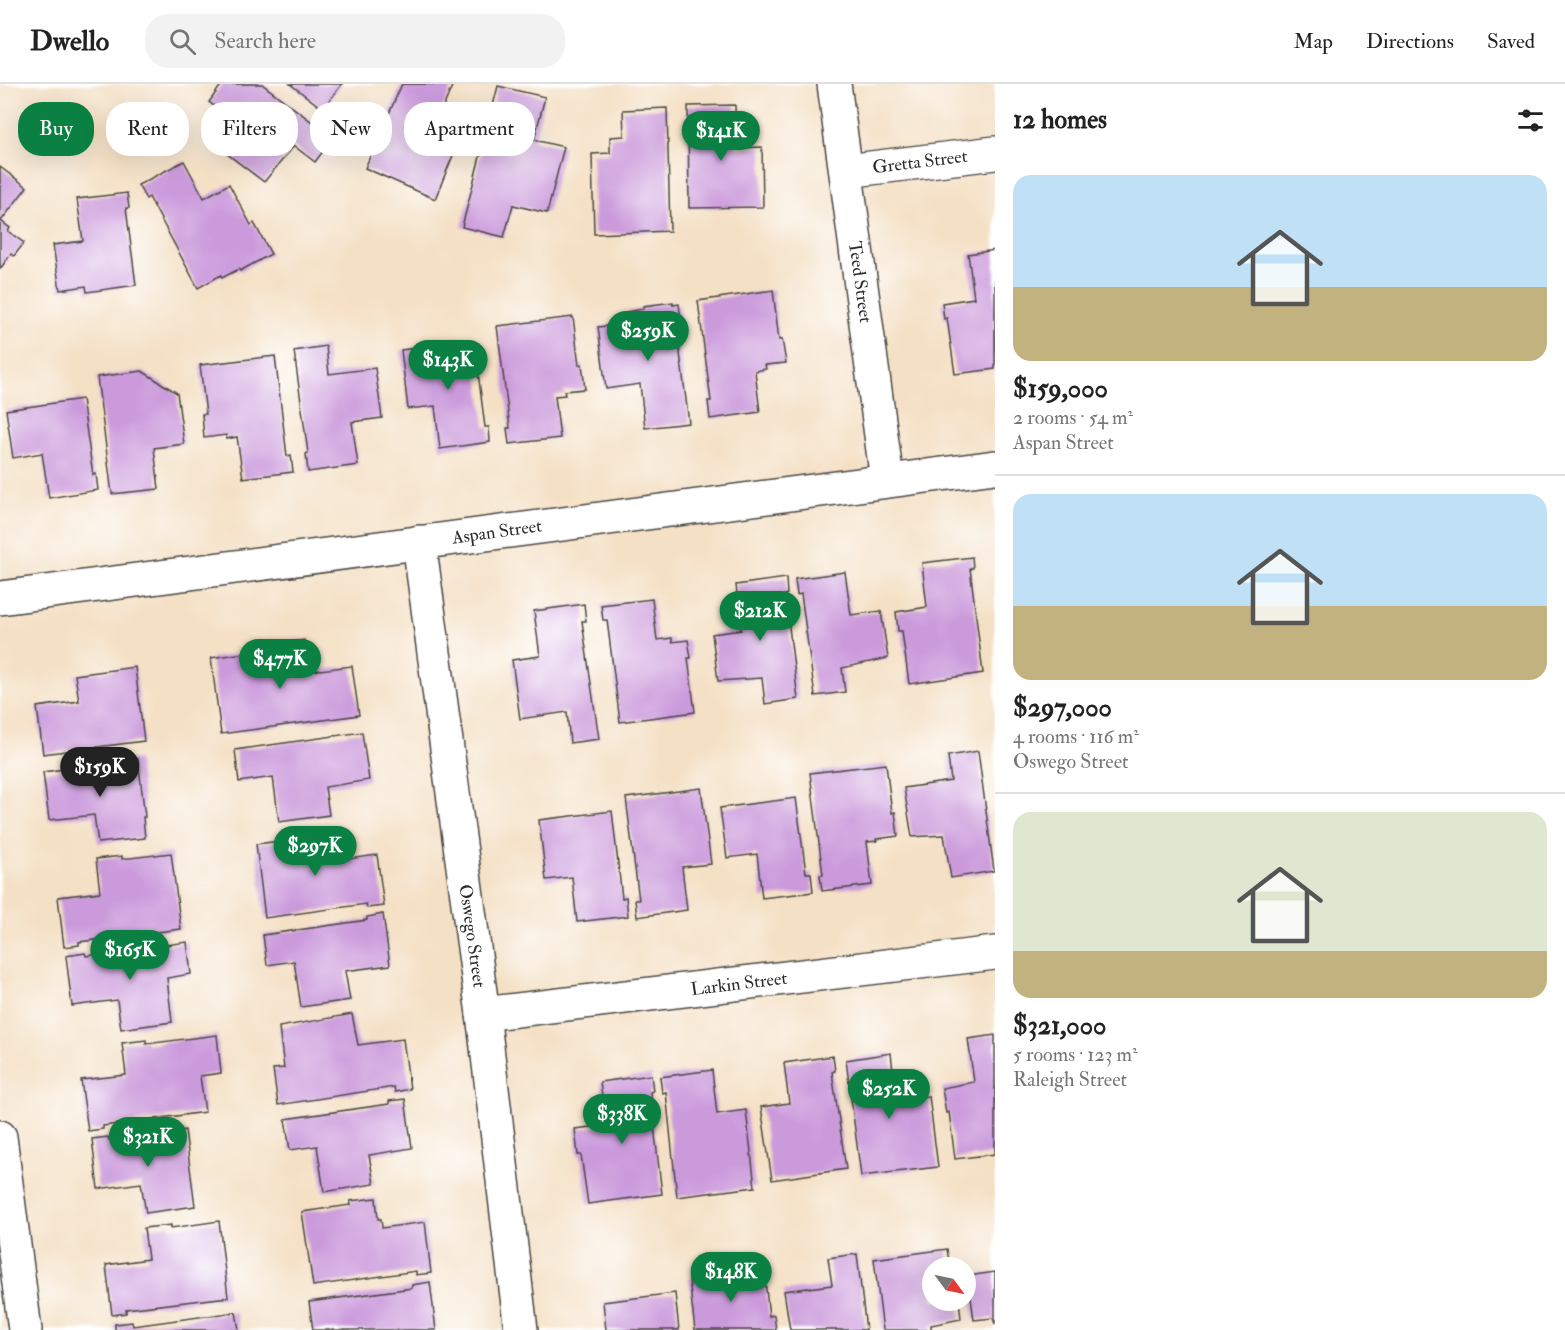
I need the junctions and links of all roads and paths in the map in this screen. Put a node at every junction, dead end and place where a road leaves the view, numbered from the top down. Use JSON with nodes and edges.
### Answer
{"nodes":[{"id":1,"x":834,"y":84,"type":"edge"},
{"id":2,"x":995,"y":153,"type":"edge"},
{"id":3,"x":846,"y":171,"type":"junction"},
{"id":4,"x":995,"y":467,"type":"edge"},
{"id":5,"x":887,"y":480,"type":"junction"},
{"id":6,"x":419,"y":542,"type":"junction"},
{"id":7,"x":0,"y":598,"type":"edge"},
{"id":8,"x":995,"y":953,"type":"edge"},
{"id":9,"x":483,"y":1014,"type":"junction"},
{"id":10,"x":0,"y":1137,"type":"edge"},
{"id":11,"x":26,"y":1330,"type":"edge"},
{"id":12,"x":521,"y":1330,"type":"edge"}],
"edges":[{"from":1,"to":3,"type":"street","name":"Teed Street"},
{"from":2,"to":3,"type":"street","name":"Gretta Street"},
{"from":3,"to":5,"type":"street","name":"Teed Street"},
{"from":4,"to":5,"type":"street","name":"Aspan Street"},
{"from":5,"to":6,"type":"street","name":"Aspan Street"},
{"from":6,"to":7,"type":"street","name":"Aspan Street"},
{"from":6,"to":9,"type":"street","name":"Oswego Street"},
{"from":8,"to":9,"type":"street","name":"Larkin Street"},
{"from":9,"to":12,"type":"street","name":"Oswego Street"},
{"from":10,"to":11,"type":"street"}]}
